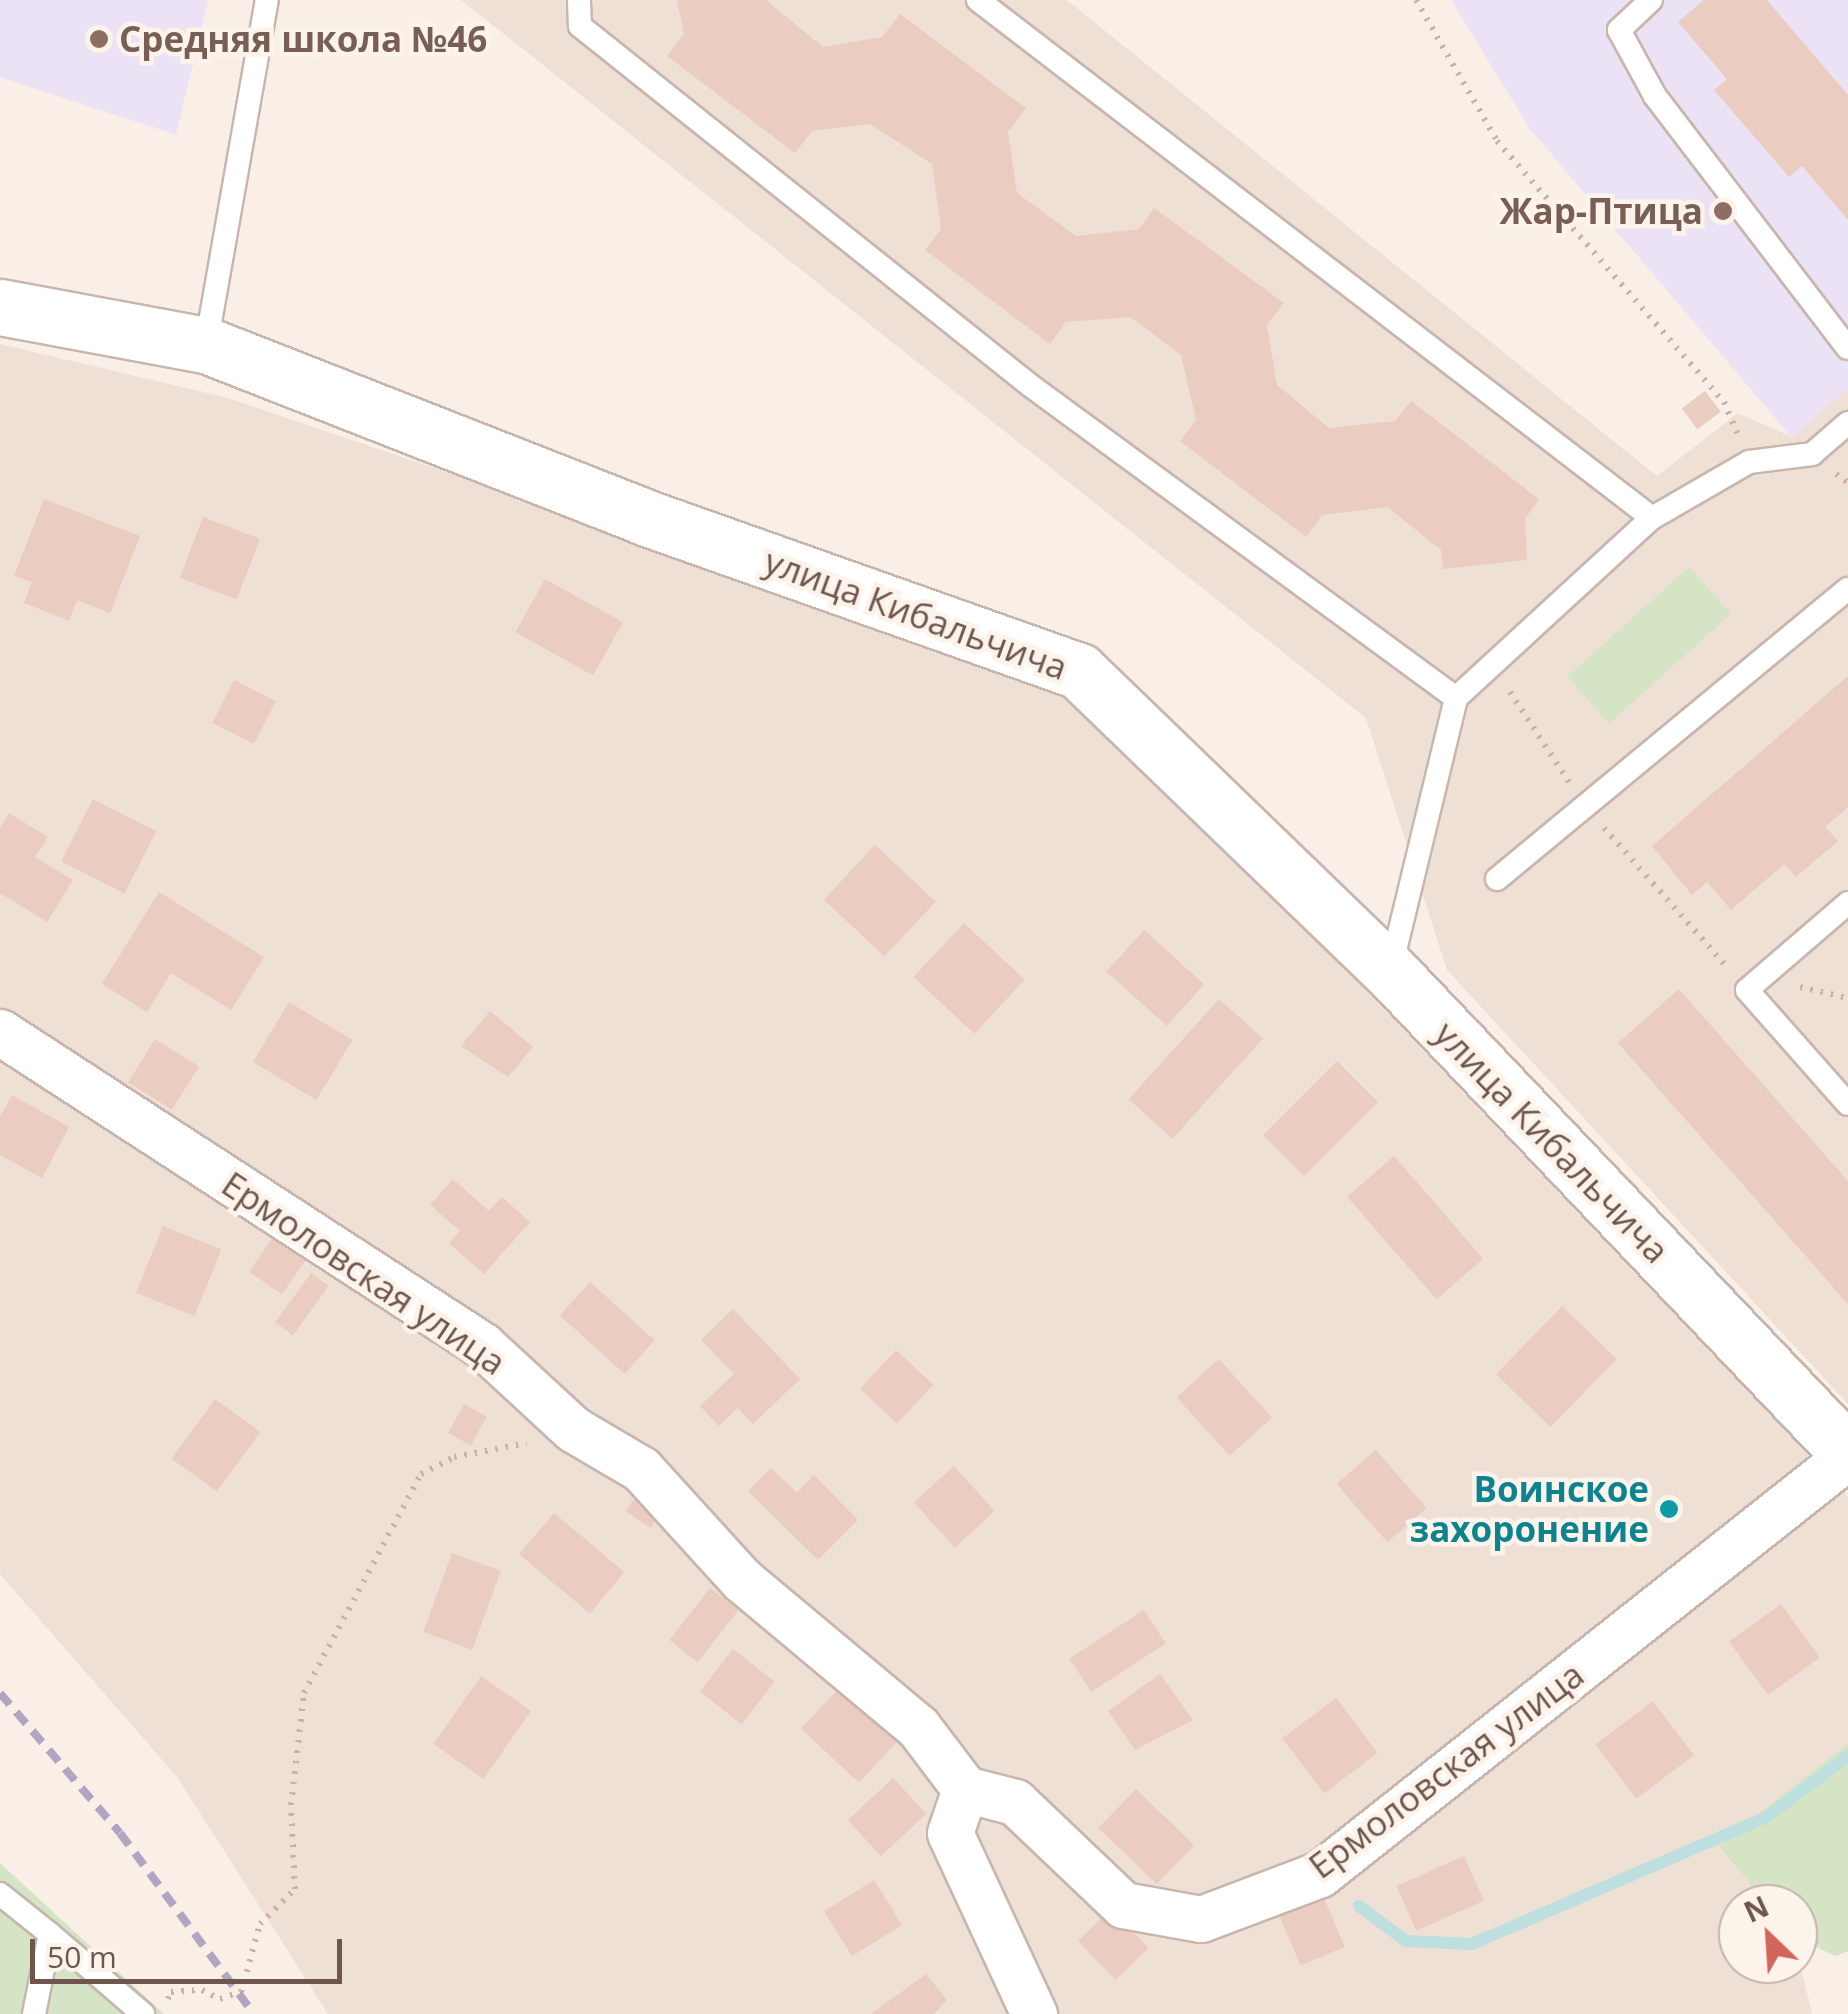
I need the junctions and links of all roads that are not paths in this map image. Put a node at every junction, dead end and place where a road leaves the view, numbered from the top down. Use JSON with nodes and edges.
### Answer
{"nodes":[{"id":1,"x":267,"y":0,"type":"edge"},
{"id":2,"x":578,"y":0,"type":"edge"},
{"id":3,"x":978,"y":0,"type":"edge"},
{"id":4,"x":1651,"y":0,"type":"edge"},
{"id":5,"x":0,"y":307,"type":"edge"},
{"id":6,"x":206,"y":345,"type":"junction"},
{"id":7,"x":1848,"y":348,"type":"edge"},
{"id":8,"x":1848,"y":422,"type":"edge"},
{"id":9,"x":1652,"y":518,"type":"junction"},
{"id":10,"x":1848,"y":589,"type":"edge"},
{"id":11,"x":1456,"y":698,"type":"junction"},
{"id":12,"x":1497,"y":879,"type":"dead end"},
{"id":13,"x":1848,"y":903,"type":"edge"},
{"id":14,"x":1390,"y":971,"type":"junction"},
{"id":15,"x":0,"y":1032,"type":"edge"},
{"id":16,"x":1848,"y":1104,"type":"edge"},
{"id":17,"x":1848,"y":1454,"type":"edge"},
{"id":18,"x":965,"y":1789,"type":"junction"},
{"id":19,"x":0,"y":1894,"type":"edge"},
{"id":20,"x":50,"y":1934,"type":"junction"},
{"id":21,"x":34,"y":2014,"type":"edge"},
{"id":22,"x":143,"y":2014,"type":"edge"},
{"id":23,"x":1034,"y":2014,"type":"edge"}],
"edges":[{"from":1,"to":6,"type":"lane"},
{"from":2,"to":11,"type":"lane"},
{"from":3,"to":9,"type":"lane"},
{"from":4,"to":7,"type":"lane"},
{"from":5,"to":6,"type":"street","name":"улица Кибальчича"},
{"from":6,"to":14,"type":"street","name":"улица Кибальчича"},
{"from":8,"to":9,"type":"lane"},
{"from":9,"to":11,"type":"lane"},
{"from":10,"to":12,"type":"lane"},
{"from":11,"to":14,"type":"lane"},
{"from":13,"to":16,"type":"lane"},
{"from":14,"to":17,"type":"street","name":"улица Кибальчича"},
{"from":15,"to":18,"type":"street","name":"Ермоловская улица"},
{"from":17,"to":18,"type":"street","name":"Ермоловская улица"},
{"from":18,"to":23,"type":"street"},
{"from":19,"to":20,"type":"lane"},
{"from":20,"to":21,"type":"lane"},
{"from":20,"to":22,"type":"lane"}]}
